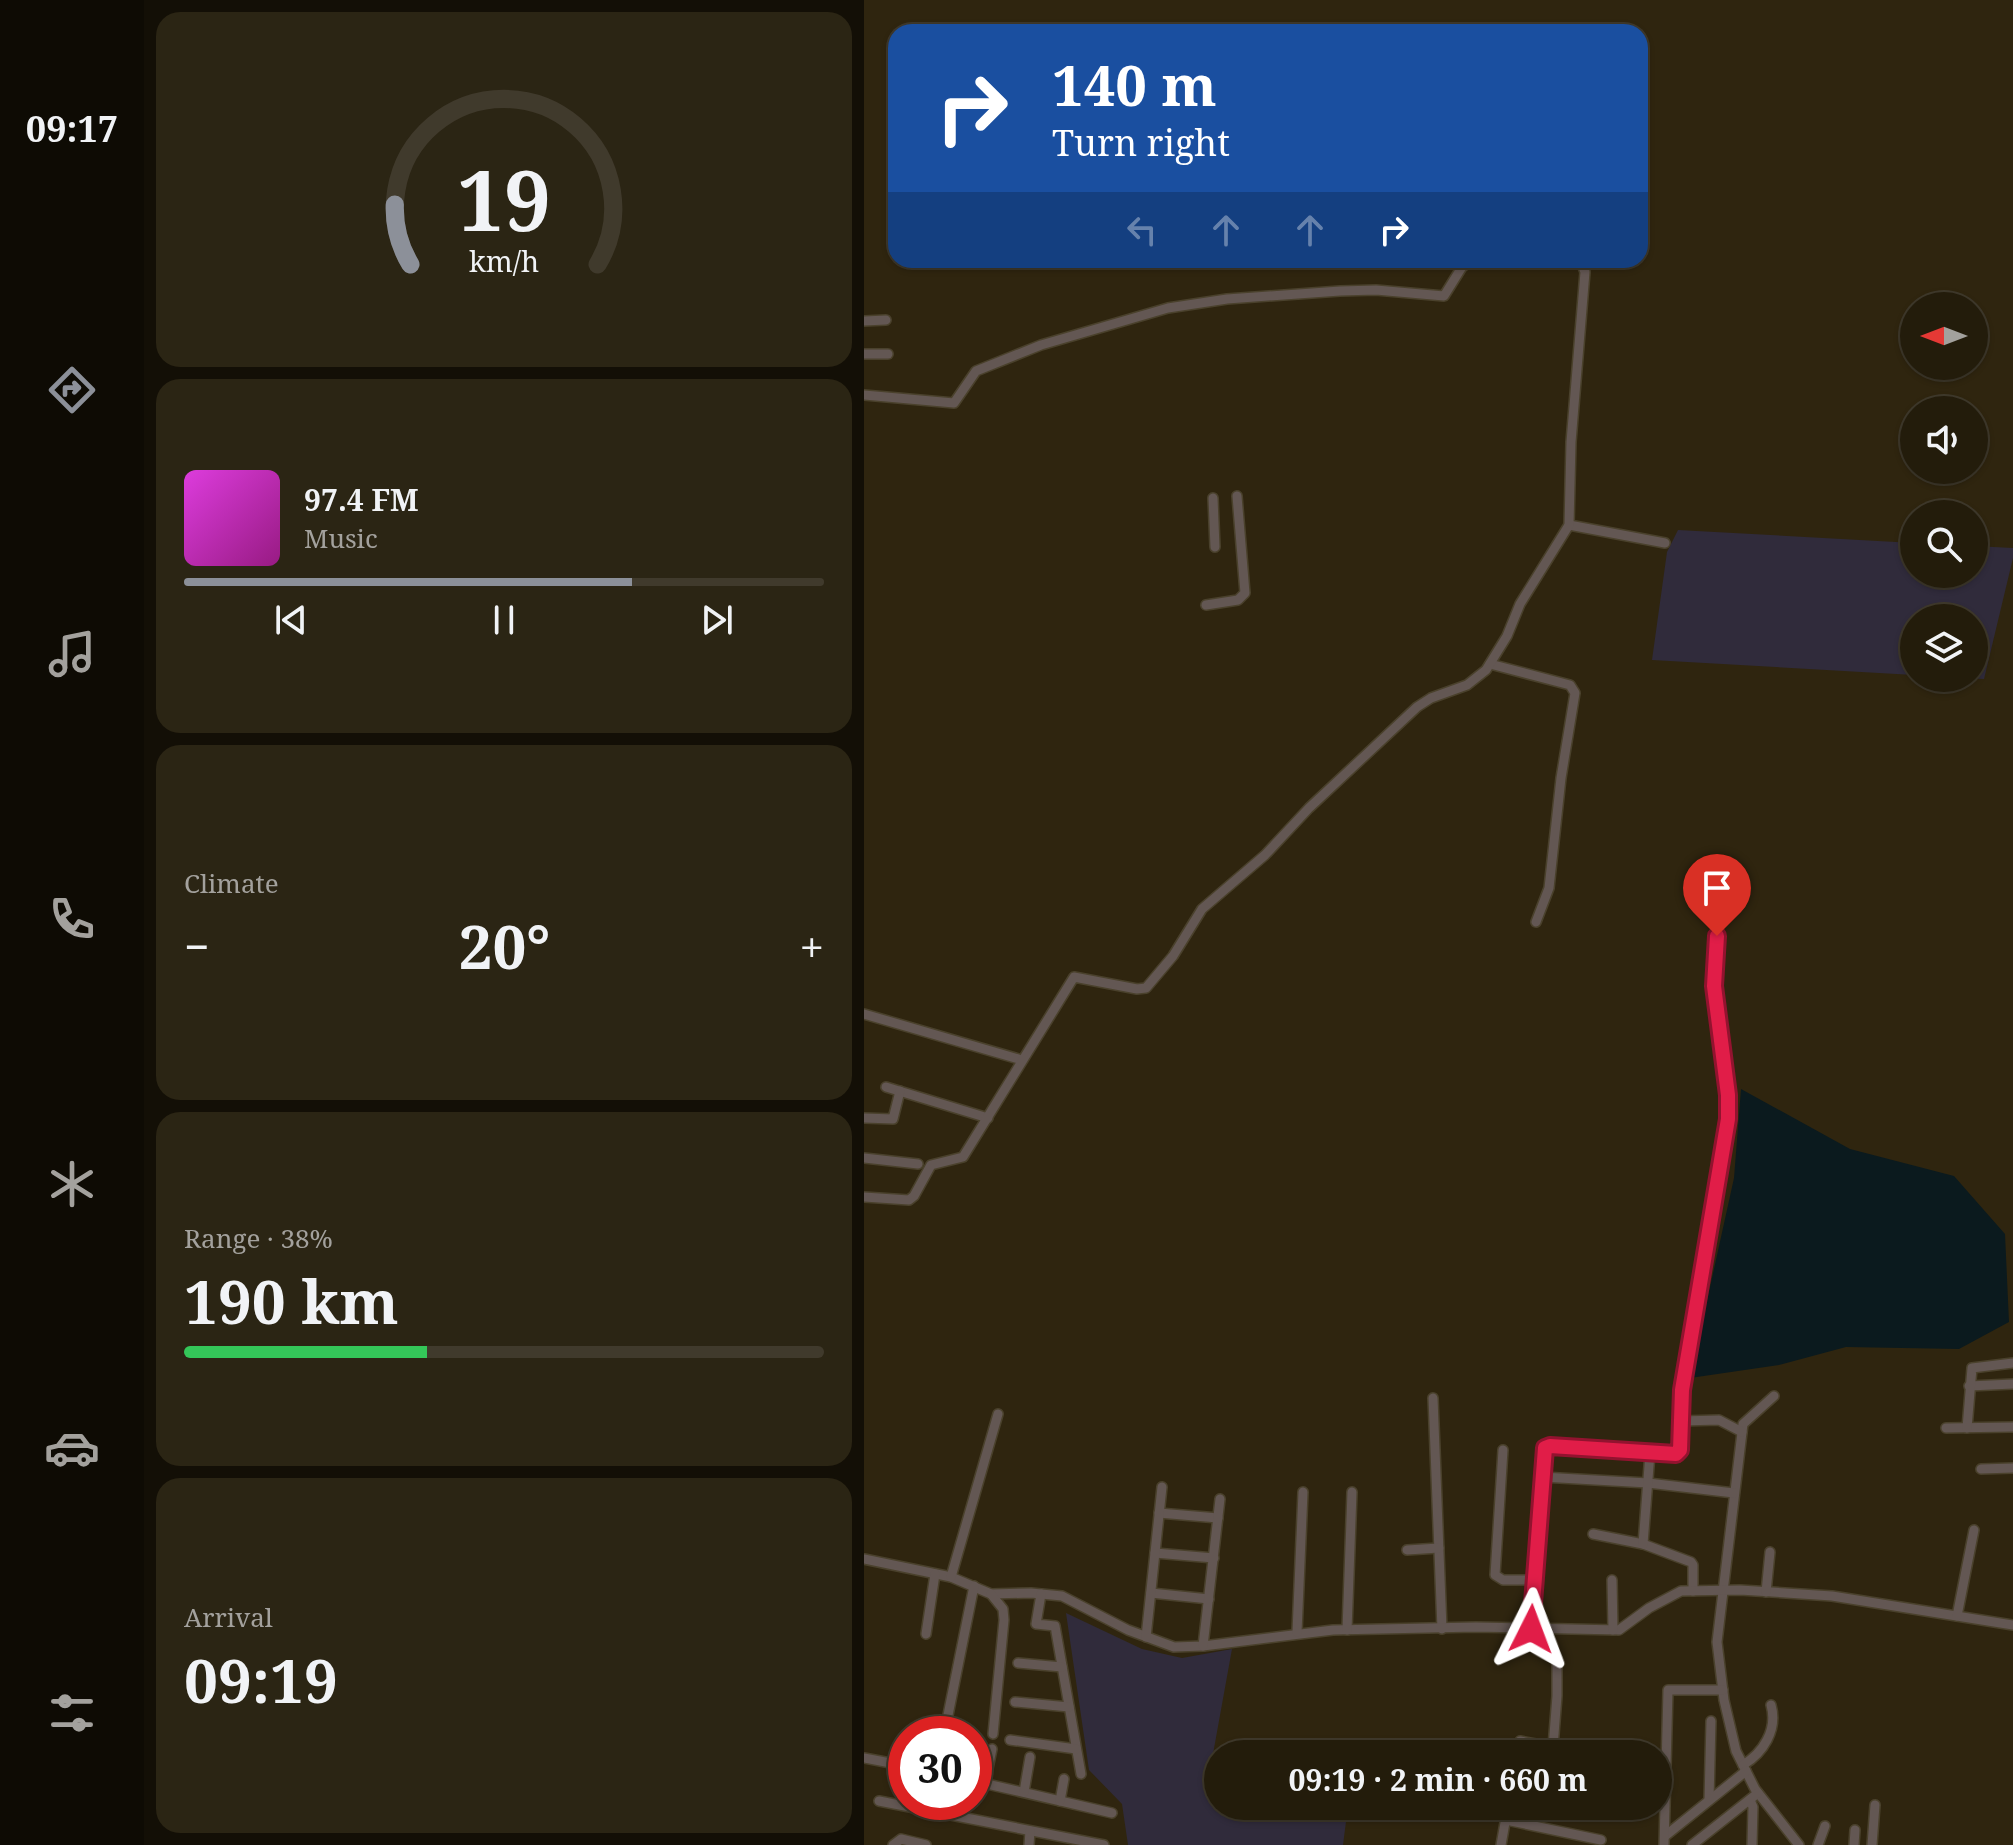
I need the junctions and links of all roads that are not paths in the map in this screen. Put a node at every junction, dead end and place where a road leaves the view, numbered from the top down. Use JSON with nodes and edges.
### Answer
{"nodes":[{"id":1,"x":1461,"y":268,"type":"edge"},
{"id":2,"x":1585,"y":268,"type":"edge"},
{"id":3,"x":886,"y":320,"type":"dead end"},
{"id":4,"x":864,"y":321,"type":"edge"},
{"id":5,"x":864,"y":354,"type":"edge"},
{"id":6,"x":888,"y":354,"type":"dead end"},
{"id":7,"x":864,"y":395,"type":"edge"},
{"id":8,"x":1237,"y":496,"type":"dead end"},
{"id":9,"x":1213,"y":498,"type":"dead end"},
{"id":10,"x":1569,"y":525,"type":"junction"},
{"id":11,"x":1665,"y":543,"type":"dead end"},
{"id":12,"x":1215,"y":547,"type":"dead end"},
{"id":13,"x":1206,"y":605,"type":"dead end"},
{"id":14,"x":1490,"y":664,"type":"junction"},
{"id":15,"x":1536,"y":922,"type":"dead end"},
{"id":16,"x":1717,"y":936,"type":"dead end"},
{"id":17,"x":864,"y":1014,"type":"edge"},
{"id":18,"x":1022,"y":1060,"type":"junction"},
{"id":19,"x":886,"y":1087,"type":"dead end"},
{"id":20,"x":900,"y":1091,"type":"junction"},
{"id":21,"x":864,"y":1118,"type":"edge"},
{"id":22,"x":988,"y":1118,"type":"junction"},
{"id":23,"x":864,"y":1158,"type":"edge"},
{"id":24,"x":918,"y":1164,"type":"dead end"},
{"id":25,"x":864,"y":1197,"type":"edge"},
{"id":26,"x":2013,"y":1363,"type":"edge"},
{"id":27,"x":2013,"y":1384,"type":"edge"},
{"id":28,"x":1969,"y":1386,"type":"junction"},
{"id":29,"x":1774,"y":1396,"type":"dead end"},
{"id":30,"x":1433,"y":1398,"type":"dead end"},
{"id":31,"x":998,"y":1414,"type":"dead end"},
{"id":32,"x":1681,"y":1421,"type":"junction"},
{"id":33,"x":2013,"y":1427,"type":"edge"},
{"id":34,"x":1946,"y":1428,"type":"dead end"},
{"id":35,"x":1967,"y":1428,"type":"junction"},
{"id":36,"x":1742,"y":1432,"type":"junction"},
{"id":37,"x":1503,"y":1450,"type":"dead end"},
{"id":38,"x":1650,"y":1453,"type":"junction"},
{"id":39,"x":2013,"y":1468,"type":"edge"},
{"id":40,"x":1981,"y":1469,"type":"dead end"},
{"id":41,"x":1542,"y":1477,"type":"junction"},
{"id":42,"x":1648,"y":1483,"type":"junction"},
{"id":43,"x":1162,"y":1487,"type":"dead end"},
{"id":44,"x":1303,"y":1492,"type":"dead end"},
{"id":45,"x":1352,"y":1492,"type":"dead end"},
{"id":46,"x":1734,"y":1493,"type":"junction"},
{"id":47,"x":1220,"y":1499,"type":"dead end"},
{"id":48,"x":1159,"y":1513,"type":"junction"},
{"id":49,"x":1218,"y":1518,"type":"junction"},
{"id":50,"x":1974,"y":1530,"type":"dead end"},
{"id":51,"x":1593,"y":1534,"type":"dead end"},
{"id":52,"x":1643,"y":1544,"type":"junction"},
{"id":53,"x":1439,"y":1548,"type":"junction"},
{"id":54,"x":1407,"y":1550,"type":"dead end"},
{"id":55,"x":1770,"y":1552,"type":"dead end"},
{"id":56,"x":1155,"y":1553,"type":"junction"},
{"id":57,"x":1214,"y":1558,"type":"junction"},
{"id":58,"x":864,"y":1559,"type":"edge"},
{"id":59,"x":935,"y":1574,"type":"junction"},
{"id":60,"x":951,"y":1577,"type":"junction"},
{"id":61,"x":1534,"y":1580,"type":"junction"},
{"id":62,"x":1612,"y":1580,"type":"dead end"},
{"id":63,"x":974,"y":1586,"type":"junction"},
{"id":64,"x":1693,"y":1591,"type":"junction"},
{"id":65,"x":1722,"y":1592,"type":"junction"},
{"id":66,"x":1766,"y":1592,"type":"junction"},
{"id":67,"x":1151,"y":1593,"type":"junction"},
{"id":68,"x":991,"y":1594,"type":"junction"},
{"id":69,"x":1041,"y":1594,"type":"junction"},
{"id":70,"x":1209,"y":1599,"type":"junction"},
{"id":71,"x":1957,"y":1616,"type":"junction"},
{"id":72,"x":2013,"y":1625,"type":"edge"},
{"id":73,"x":1442,"y":1629,"type":"junction"},
{"id":74,"x":1531,"y":1629,"type":"junction"},
{"id":75,"x":1347,"y":1630,"type":"junction"},
{"id":76,"x":1613,"y":1630,"type":"junction"},
{"id":77,"x":1297,"y":1632,"type":"junction"},
{"id":78,"x":926,"y":1634,"type":"dead end"},
{"id":79,"x":1146,"y":1637,"type":"junction"},
{"id":80,"x":1203,"y":1646,"type":"junction"},
{"id":81,"x":1557,"y":1659,"type":"dead end"},
{"id":82,"x":1018,"y":1663,"type":"dead end"},
{"id":83,"x":1062,"y":1667,"type":"junction"},
{"id":84,"x":1723,"y":1690,"type":"junction"},
{"id":85,"x":1015,"y":1702,"type":"dead end"},
{"id":86,"x":1771,"y":1705,"type":"dead end"},
{"id":87,"x":1069,"y":1707,"type":"junction"},
{"id":88,"x":948,"y":1716,"type":"edge"},
{"id":89,"x":1711,"y":1721,"type":"dead end"},
{"id":90,"x":993,"y":1734,"type":"dead end"},
{"id":91,"x":1010,"y":1740,"type":"dead end"},
{"id":92,"x":1553,"y":1740,"type":"edge"},
{"id":93,"x":1076,"y":1749,"type":"junction"},
{"id":94,"x":1030,"y":1757,"type":"dead end"},
{"id":95,"x":864,"y":1758,"type":"edge"},
{"id":96,"x":888,"y":1763,"type":"edge"},
{"id":97,"x":1744,"y":1768,"type":"junction"},
{"id":98,"x":1081,"y":1774,"type":"dead end"},
{"id":99,"x":1064,"y":1779,"type":"dead end"},
{"id":100,"x":992,"y":1785,"type":"edge"},
{"id":101,"x":1024,"y":1792,"type":"junction"},
{"id":102,"x":1754,"y":1796,"type":"junction"},
{"id":103,"x":1709,"y":1800,"type":"junction"},
{"id":104,"x":879,"y":1801,"type":"dead end"},
{"id":105,"x":1060,"y":1801,"type":"junction"},
{"id":106,"x":888,"y":1802,"type":"edge"},
{"id":107,"x":1875,"y":1805,"type":"dead end"},
{"id":108,"x":1112,"y":1813,"type":"dead end"},
{"id":109,"x":986,"y":1820,"type":"edge"},
{"id":110,"x":1506,"y":1820,"type":"joint"},
{"id":111,"x":1825,"y":1826,"type":"dead end"},
{"id":112,"x":1855,"y":1830,"type":"dead end"},
{"id":113,"x":1030,"y":1831,"type":"junction"},
{"id":114,"x":1601,"y":1840,"type":"dead end"},
{"id":115,"x":1664,"y":1840,"type":"edge"},
{"id":116,"x":1706,"y":1840,"type":"edge"},
{"id":117,"x":1796,"y":1843,"type":"edge"},
{"id":118,"x":893,"y":1845,"type":"edge"},
{"id":119,"x":926,"y":1845,"type":"edge"},
{"id":120,"x":1029,"y":1845,"type":"edge"},
{"id":121,"x":1104,"y":1845,"type":"edge"},
{"id":122,"x":1501,"y":1845,"type":"edge"},
{"id":123,"x":1692,"y":1845,"type":"edge"},
{"id":124,"x":1752,"y":1845,"type":"edge"},
{"id":125,"x":1818,"y":1845,"type":"edge"},
{"id":126,"x":1854,"y":1845,"type":"edge"},
{"id":127,"x":1872,"y":1845,"type":"edge"}],
"edges":[{"from":1,"to":7,"type":"street"},
{"from":2,"to":10,"type":"street"},
{"from":3,"to":4,"type":"street"},
{"from":5,"to":6,"type":"street"},
{"from":8,"to":13,"type":"street"},
{"from":9,"to":12,"type":"street"},
{"from":10,"to":11,"type":"street"},
{"from":10,"to":14,"type":"street"},
{"from":14,"to":15,"type":"street"},
{"from":14,"to":18,"type":"street"},
{"from":16,"to":32,"type":"street"},
{"from":17,"to":18,"type":"street"},
{"from":18,"to":22,"type":"street"},
{"from":19,"to":20,"type":"street"},
{"from":20,"to":21,"type":"street"},
{"from":20,"to":22,"type":"street"},
{"from":22,"to":25,"type":"street"},
{"from":23,"to":24,"type":"street"},
{"from":26,"to":28,"type":"street"},
{"from":27,"to":28,"type":"street"},
{"from":28,"to":35,"type":"street"},
{"from":29,"to":36,"type":"street"},
{"from":30,"to":53,"type":"street"},
{"from":31,"to":60,"type":"street"},
{"from":32,"to":36,"type":"street"},
{"from":32,"to":38,"type":"street"},
{"from":33,"to":35,"type":"street"},
{"from":34,"to":35,"type":"street"},
{"from":36,"to":46,"type":"street"},
{"from":37,"to":61,"type":"street"},
{"from":38,"to":41,"type":"street"},
{"from":38,"to":42,"type":"street"},
{"from":39,"to":40,"type":"street"},
{"from":41,"to":42,"type":"street"},
{"from":41,"to":61,"type":"street"},
{"from":42,"to":46,"type":"street"},
{"from":42,"to":52,"type":"street"},
{"from":43,"to":48,"type":"street"},
{"from":44,"to":77,"type":"street"},
{"from":45,"to":75,"type":"street"},
{"from":46,"to":65,"type":"street"},
{"from":47,"to":49,"type":"street"},
{"from":48,"to":49,"type":"street"},
{"from":48,"to":56,"type":"street"},
{"from":49,"to":57,"type":"street"},
{"from":50,"to":71,"type":"street"},
{"from":51,"to":52,"type":"street"},
{"from":52,"to":64,"type":"street"},
{"from":53,"to":54,"type":"street"},
{"from":53,"to":73,"type":"street"},
{"from":55,"to":66,"type":"street"},
{"from":56,"to":57,"type":"street"},
{"from":56,"to":67,"type":"street"},
{"from":57,"to":70,"type":"street"},
{"from":58,"to":59,"type":"street"},
{"from":59,"to":60,"type":"street"},
{"from":59,"to":78,"type":"street"},
{"from":60,"to":63,"type":"street"},
{"from":61,"to":74,"type":"street"},
{"from":62,"to":76,"type":"street"},
{"from":63,"to":68,"type":"street"},
{"from":63,"to":88,"type":"street"},
{"from":64,"to":65,"type":"street"},
{"from":64,"to":76,"type":"street"},
{"from":65,"to":66,"type":"street"},
{"from":65,"to":84,"type":"street"},
{"from":66,"to":71,"type":"street"},
{"from":67,"to":70,"type":"street"},
{"from":67,"to":79,"type":"street"},
{"from":68,"to":69,"type":"street"},
{"from":68,"to":90,"type":"street"},
{"from":69,"to":79,"type":"street"},
{"from":69,"to":83,"type":"street"},
{"from":70,"to":80,"type":"street"},
{"from":71,"to":72,"type":"street"},
{"from":73,"to":74,"type":"street"},
{"from":73,"to":75,"type":"street"},
{"from":74,"to":76,"type":"street"},
{"from":75,"to":77,"type":"street"},
{"from":77,"to":80,"type":"street"},
{"from":79,"to":80,"type":"street"},
{"from":81,"to":92,"type":"street"},
{"from":82,"to":83,"type":"street"},
{"from":83,"to":87,"type":"street"},
{"from":84,"to":97,"type":"street"},
{"from":84,"to":115,"type":"street"},
{"from":85,"to":87,"type":"street"},
{"from":86,"to":97,"type":"street"},
{"from":87,"to":93,"type":"street"},
{"from":89,"to":103,"type":"street"},
{"from":91,"to":93,"type":"street"},
{"from":93,"to":98,"type":"street"},
{"from":94,"to":101,"type":"street"},
{"from":95,"to":96,"type":"street"},
{"from":97,"to":102,"type":"street"},
{"from":97,"to":103,"type":"street"},
{"from":99,"to":105,"type":"street"},
{"from":100,"to":101,"type":"street"},
{"from":101,"to":105,"type":"street"},
{"from":102,"to":116,"type":"street"},
{"from":102,"to":117,"type":"street"},
{"from":102,"to":124,"type":"street"},
{"from":103,"to":115,"type":"street"},
{"from":104,"to":106,"type":"street"},
{"from":105,"to":108,"type":"street"},
{"from":107,"to":127,"type":"street"},
{"from":109,"to":113,"type":"street"},
{"from":110,"to":114,"type":"street"},
{"from":110,"to":122,"type":"street"},
{"from":111,"to":125,"type":"street"},
{"from":112,"to":126,"type":"street"},
{"from":113,"to":120,"type":"street"},
{"from":113,"to":121,"type":"street"},
{"from":116,"to":123,"type":"street"},
{"from":118,"to":119,"type":"street"}]}
